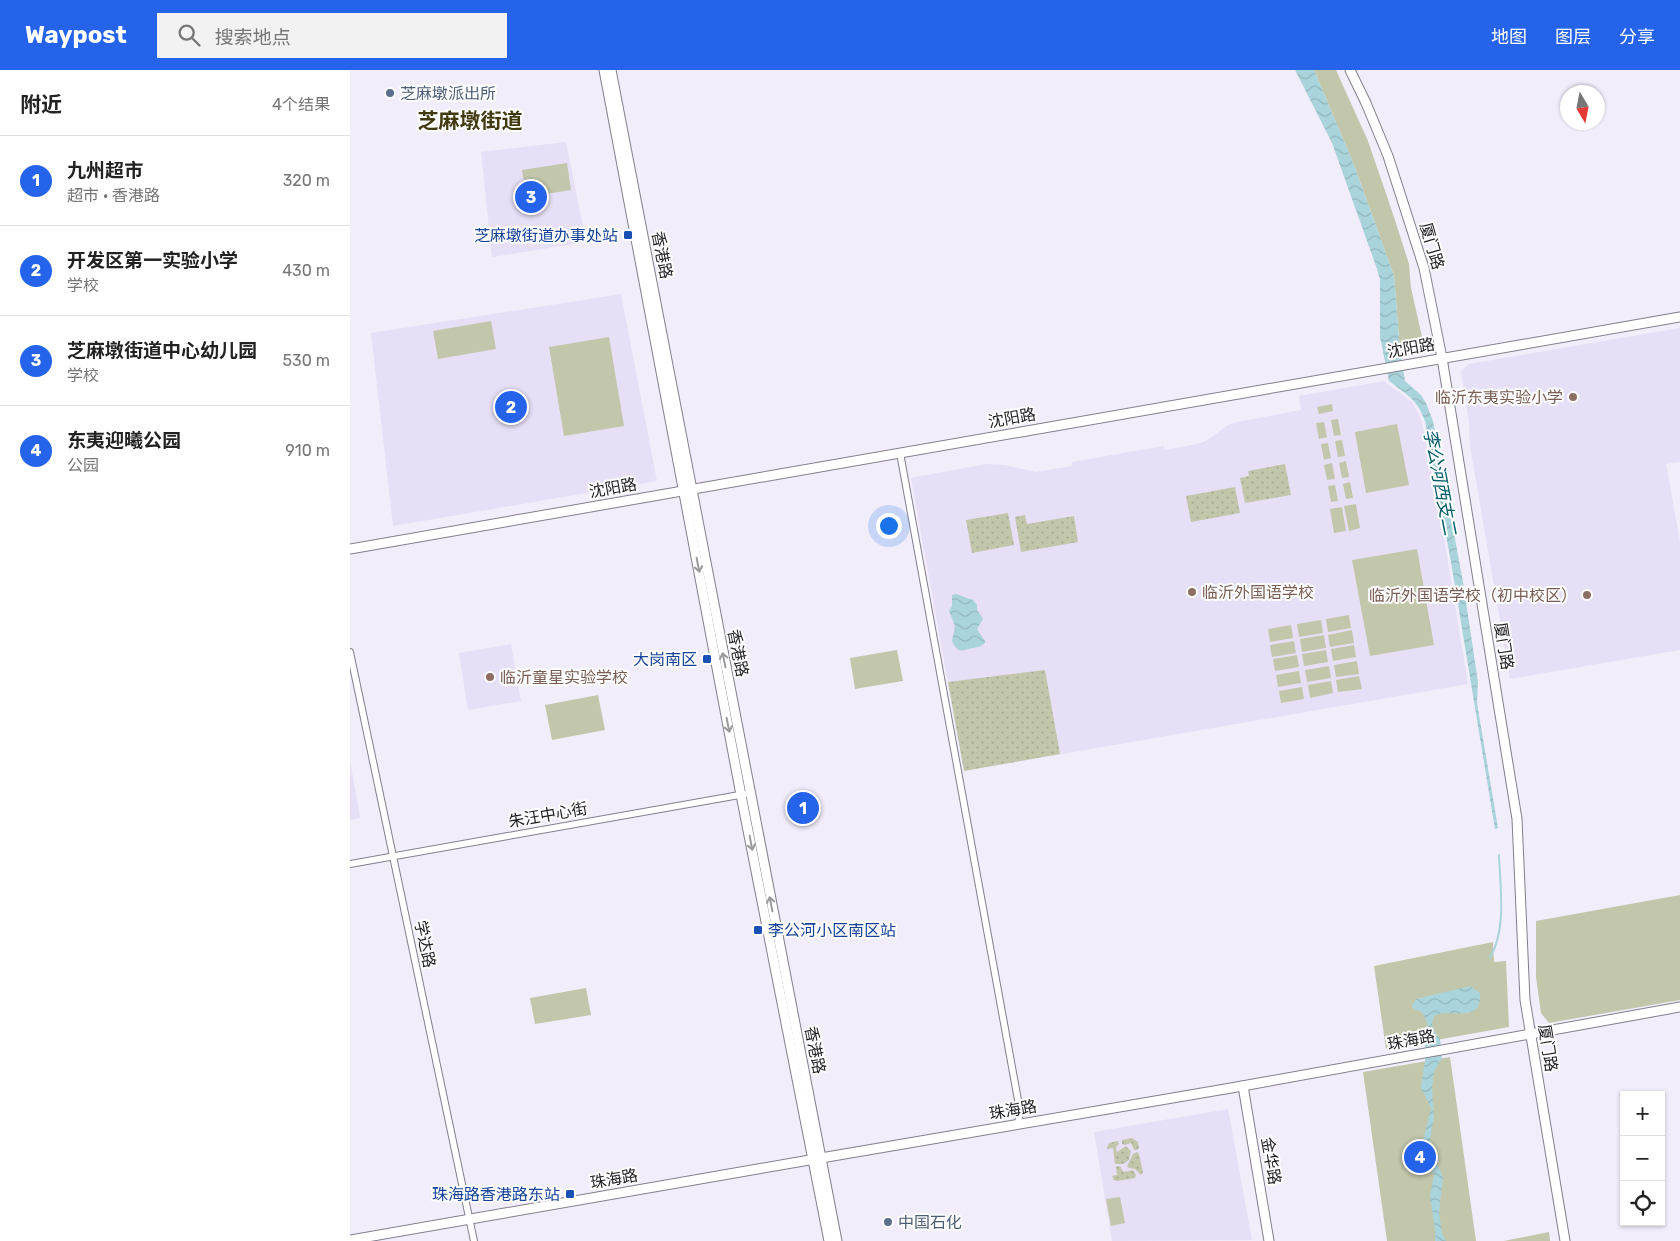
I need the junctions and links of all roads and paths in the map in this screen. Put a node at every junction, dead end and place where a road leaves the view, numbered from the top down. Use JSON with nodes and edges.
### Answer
{"nodes":[{"id":1,"x":604,"y":70,"type":"edge"},
{"id":2,"x":612,"y":70,"type":"edge"},
{"id":3,"x":1350,"y":70,"type":"edge"},
{"id":4,"x":1680,"y":317,"type":"edge"},
{"id":5,"x":1442,"y":358,"type":"junction"},
{"id":6,"x":900,"y":453,"type":"junction"},
{"id":7,"x":688,"y":490,"type":"junction"},
{"id":8,"x":350,"y":549,"type":"edge"},
{"id":9,"x":350,"y":652,"type":"edge"},
{"id":10,"x":746,"y":794,"type":"junction"},
{"id":11,"x":392,"y":857,"type":"junction"},
{"id":12,"x":350,"y":864,"type":"edge"},
{"id":13,"x":1680,"y":1007,"type":"edge"},
{"id":14,"x":1531,"y":1033,"type":"junction"},
{"id":15,"x":1243,"y":1086,"type":"junction"},
{"id":16,"x":1018,"y":1124,"type":"junction"},
{"id":17,"x":818,"y":1158,"type":"junction"},
{"id":18,"x":469,"y":1220,"type":"junction"},
{"id":19,"x":350,"y":1240,"type":"edge"},
{"id":20,"x":474,"y":1241,"type":"edge"},
{"id":21,"x":829,"y":1241,"type":"edge"},
{"id":22,"x":837,"y":1241,"type":"edge"},
{"id":23,"x":1269,"y":1241,"type":"edge"},
{"id":24,"x":1565,"y":1241,"type":"edge"}],
"edges":[{"from":1,"to":7,"type":"main road","name":"香港路"},
{"from":2,"to":7,"type":"main road","name":"香港路"},
{"from":3,"to":5,"type":"main road","name":"厦门路"},
{"from":4,"to":5,"type":"main road","name":"沈阳路"},
{"from":5,"to":6,"type":"main road","name":"沈阳路"},
{"from":5,"to":14,"type":"main road","name":"厦门路"},
{"from":6,"to":7,"type":"main road","name":"沈阳路"},
{"from":6,"to":16,"type":"street"},
{"from":7,"to":8,"type":"main road","name":"沈阳路"},
{"from":7,"to":10,"type":"main road","name":"香港路"},
{"from":9,"to":11,"type":"street","name":"学达路"},
{"from":10,"to":11,"type":"street","name":"朱汪中心街"},
{"from":10,"to":17,"type":"main road","name":"香港路"},
{"from":11,"to":12,"type":"street","name":"朱汪中心街"},
{"from":11,"to":18,"type":"street","name":"学达路"},
{"from":13,"to":14,"type":"main road","name":"珠海路"},
{"from":14,"to":15,"type":"main road","name":"珠海路"},
{"from":14,"to":24,"type":"main road","name":"厦门路"},
{"from":15,"to":16,"type":"main road","name":"珠海路"},
{"from":15,"to":23,"type":"main road","name":"金华路"},
{"from":16,"to":17,"type":"main road","name":"珠海路"},
{"from":17,"to":18,"type":"main road","name":"珠海路"},
{"from":17,"to":21,"type":"main road","name":"香港路"},
{"from":17,"to":22,"type":"main road","name":"香港路"},
{"from":18,"to":19,"type":"main road","name":"珠海路"},
{"from":18,"to":20,"type":"street","name":"学达路"}]}
